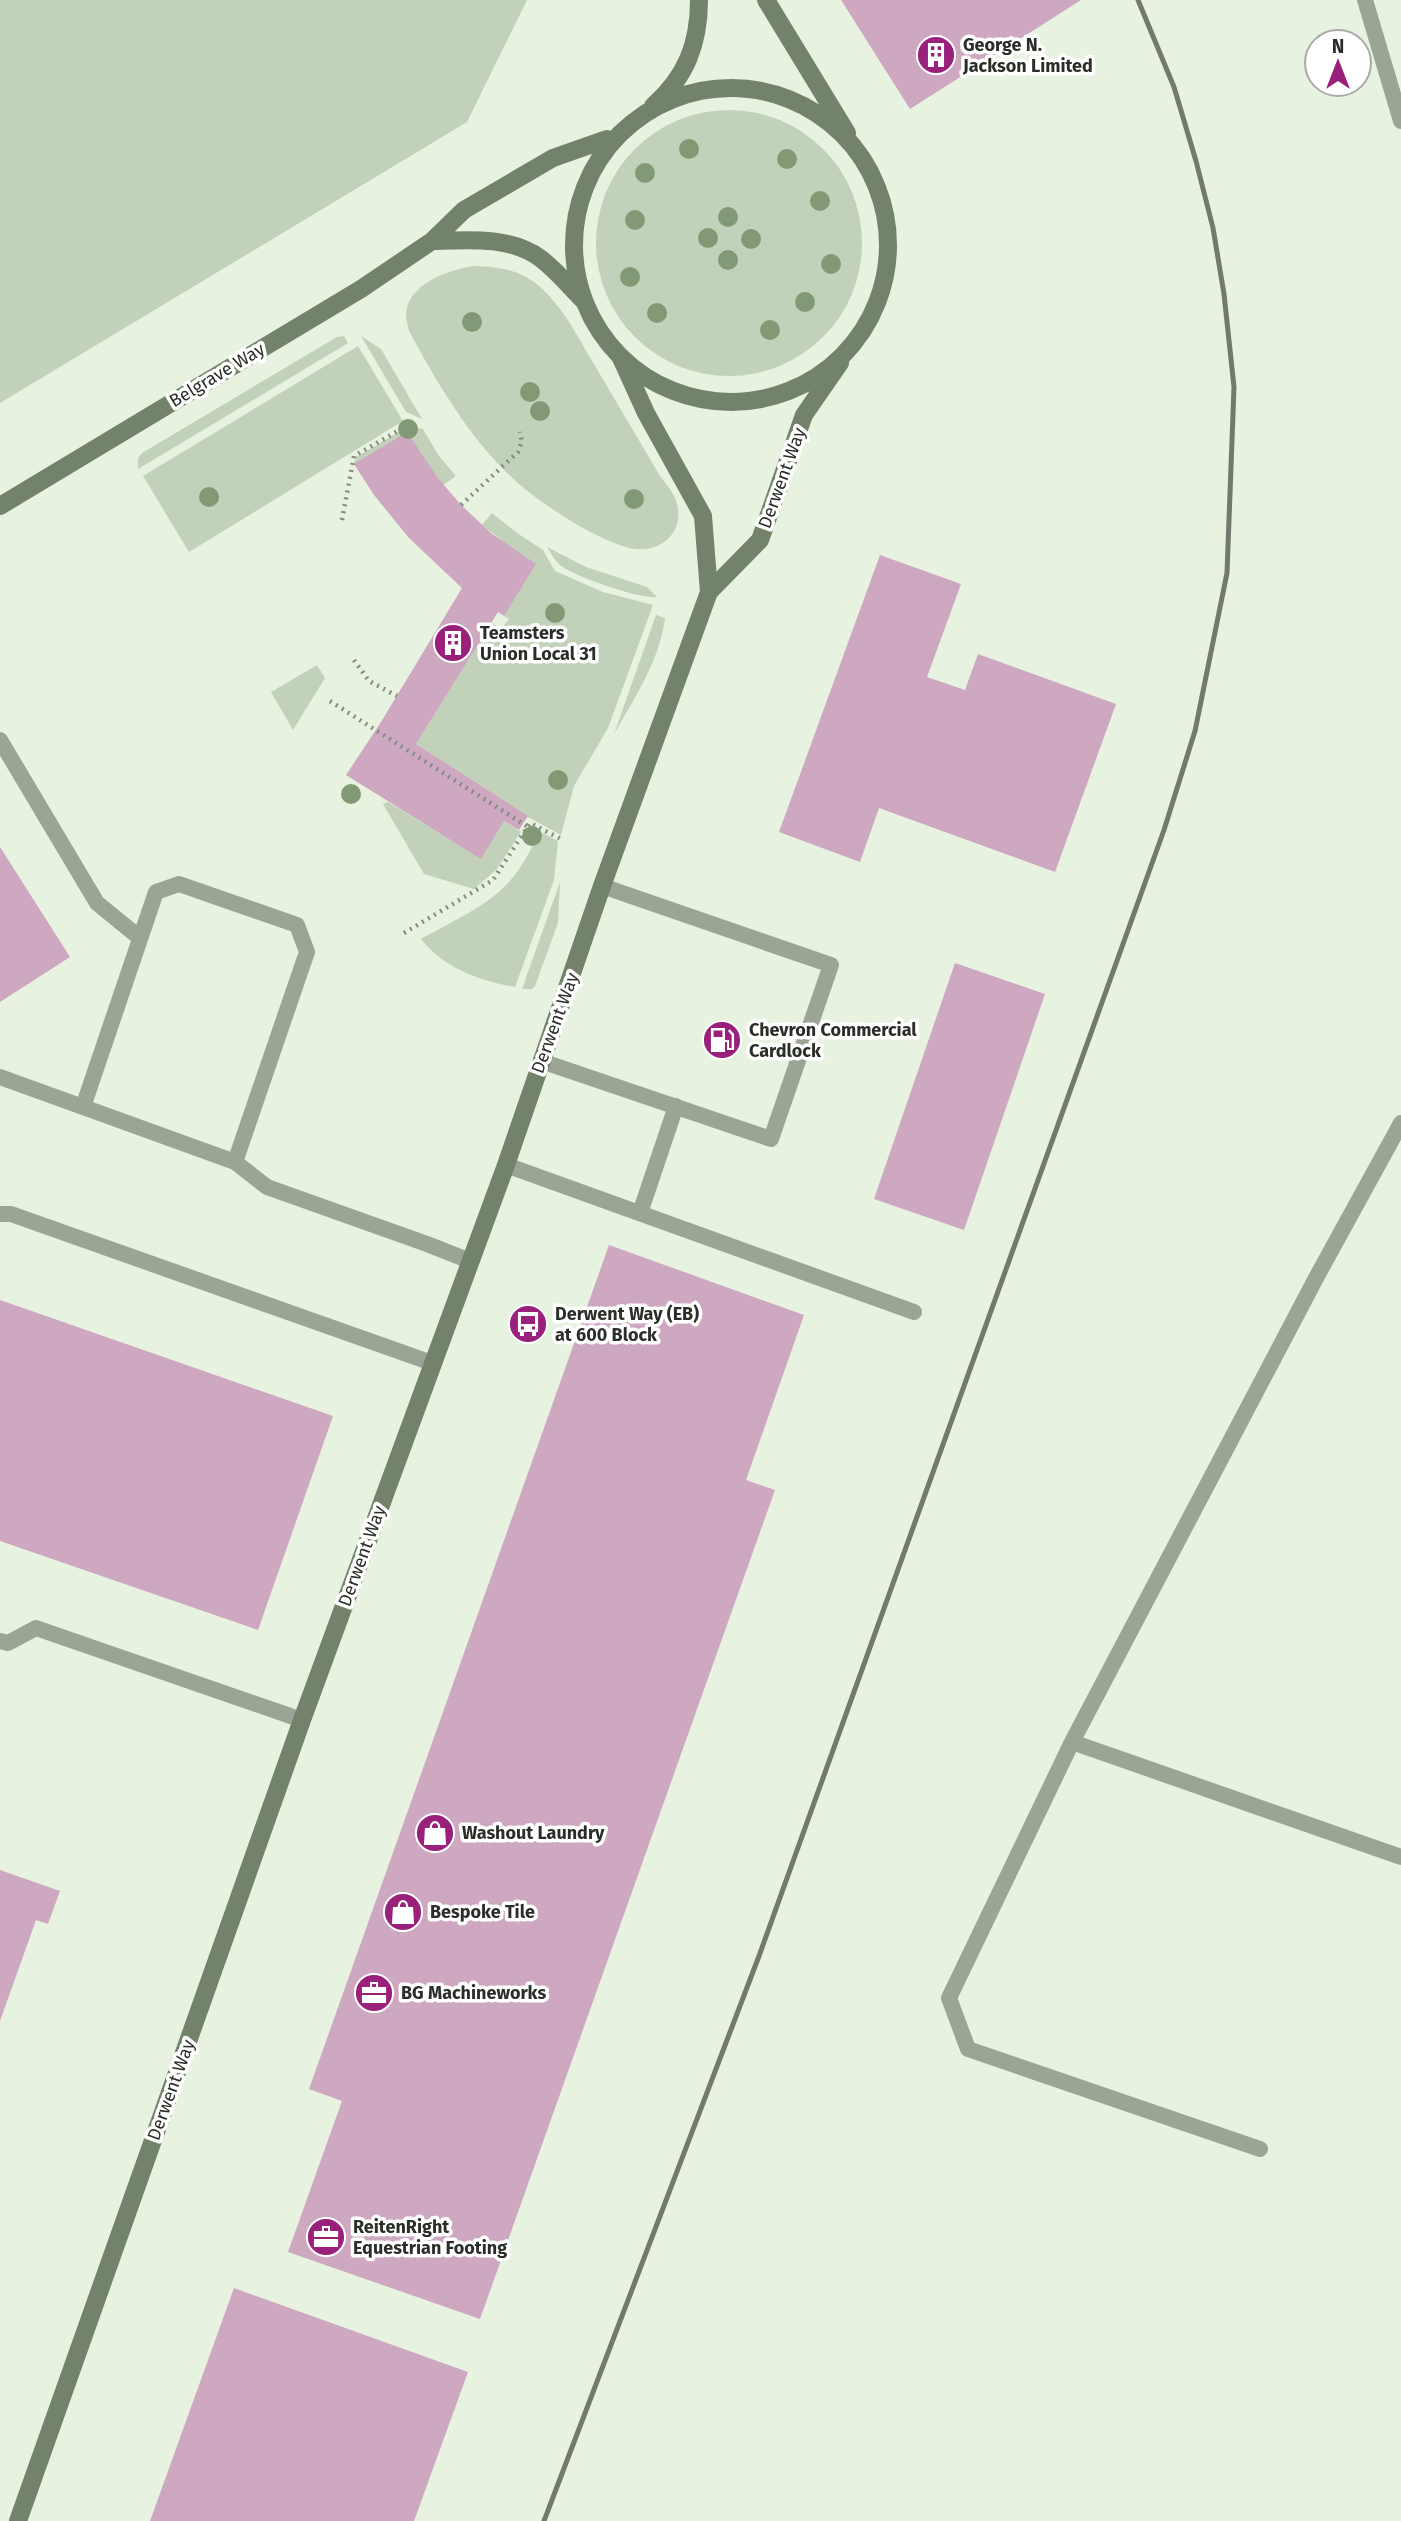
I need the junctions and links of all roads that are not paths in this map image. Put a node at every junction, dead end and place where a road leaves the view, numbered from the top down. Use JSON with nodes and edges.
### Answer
{"nodes":[{"id":1,"x":699,"y":0,"type":"edge"},
{"id":2,"x":766,"y":0,"type":"edge"},
{"id":3,"x":1365,"y":0,"type":"edge"},
{"id":4,"x":637,"y":120,"type":"junction"},
{"id":5,"x":1401,"y":121,"type":"edge"},
{"id":6,"x":607,"y":139,"type":"junction"},
{"id":7,"x":854,"y":145,"type":"junction"},
{"id":8,"x":432,"y":241,"type":"junction"},
{"id":9,"x":584,"y":301,"type":"junction"},
{"id":10,"x":846,"y":355,"type":"junction"},
{"id":11,"x":621,"y":358,"type":"junction"},
{"id":12,"x":0,"y":506,"type":"edge"},
{"id":13,"x":709,"y":592,"type":"junction"},
{"id":14,"x":0,"y":740,"type":"edge"},
{"id":15,"x":602,"y":886,"type":"junction"},
{"id":16,"x":140,"y":939,"type":"junction"},
{"id":17,"x":541,"y":1061,"type":"junction"},
{"id":18,"x":0,"y":1077,"type":"edge"},
{"id":19,"x":676,"y":1106,"type":"junction"},
{"id":20,"x":83,"y":1107,"type":"junction"},
{"id":21,"x":1401,"y":1123,"type":"edge"},
{"id":22,"x":234,"y":1162,"type":"junction"},
{"id":23,"x":506,"y":1165,"type":"junction"},
{"id":24,"x":640,"y":1213,"type":"junction"},
{"id":25,"x":0,"y":1214,"type":"edge"},
{"id":26,"x":470,"y":1261,"type":"junction"},
{"id":27,"x":914,"y":1312,"type":"dead end"},
{"id":28,"x":432,"y":1363,"type":"junction"},
{"id":29,"x":0,"y":1641,"type":"edge"},
{"id":30,"x":302,"y":1720,"type":"junction"},
{"id":31,"x":1072,"y":1742,"type":"junction"},
{"id":32,"x":1401,"y":1857,"type":"edge"},
{"id":33,"x":1260,"y":2149,"type":"dead end"},
{"id":34,"x":18,"y":2521,"type":"edge"}],
"edges":[{"from":1,"to":4,"type":"street"},
{"from":2,"to":7,"type":"street"},
{"from":3,"to":5,"type":"lane"},
{"from":4,"to":6,"type":"street"},
{"from":4,"to":7,"type":"street"},
{"from":6,"to":8,"type":"street","name":"Belgrave Way"},
{"from":6,"to":9,"type":"street"},
{"from":7,"to":10,"type":"street","name":"Derwent Way"},
{"from":8,"to":9,"type":"street"},
{"from":8,"to":12,"type":"street","name":"Belgrave Way"},
{"from":9,"to":11,"type":"street","name":"Derwent Way"},
{"from":10,"to":11,"type":"street"},
{"from":10,"to":13,"type":"street","name":"Derwent Way"},
{"from":11,"to":13,"type":"street","name":"Derwent Way"},
{"from":13,"to":15,"type":"street","name":"Derwent Way"},
{"from":14,"to":16,"type":"lane"},
{"from":15,"to":17,"type":"street","name":"Derwent Way"},
{"from":15,"to":19,"type":"lane"},
{"from":16,"to":20,"type":"lane"},
{"from":16,"to":22,"type":"lane"},
{"from":17,"to":19,"type":"lane"},
{"from":17,"to":23,"type":"street","name":"Derwent Way"},
{"from":18,"to":20,"type":"lane"},
{"from":19,"to":24,"type":"lane"},
{"from":20,"to":22,"type":"lane"},
{"from":21,"to":31,"type":"lane"},
{"from":22,"to":26,"type":"lane"},
{"from":23,"to":24,"type":"lane"},
{"from":23,"to":26,"type":"street","name":"Derwent Way"},
{"from":24,"to":27,"type":"lane"},
{"from":25,"to":28,"type":"lane"},
{"from":26,"to":28,"type":"street","name":"Derwent Way"},
{"from":28,"to":30,"type":"street","name":"Derwent Way"},
{"from":29,"to":30,"type":"lane"},
{"from":30,"to":34,"type":"street","name":"Derwent Way"},
{"from":31,"to":32,"type":"lane"},
{"from":31,"to":33,"type":"lane"}]}
